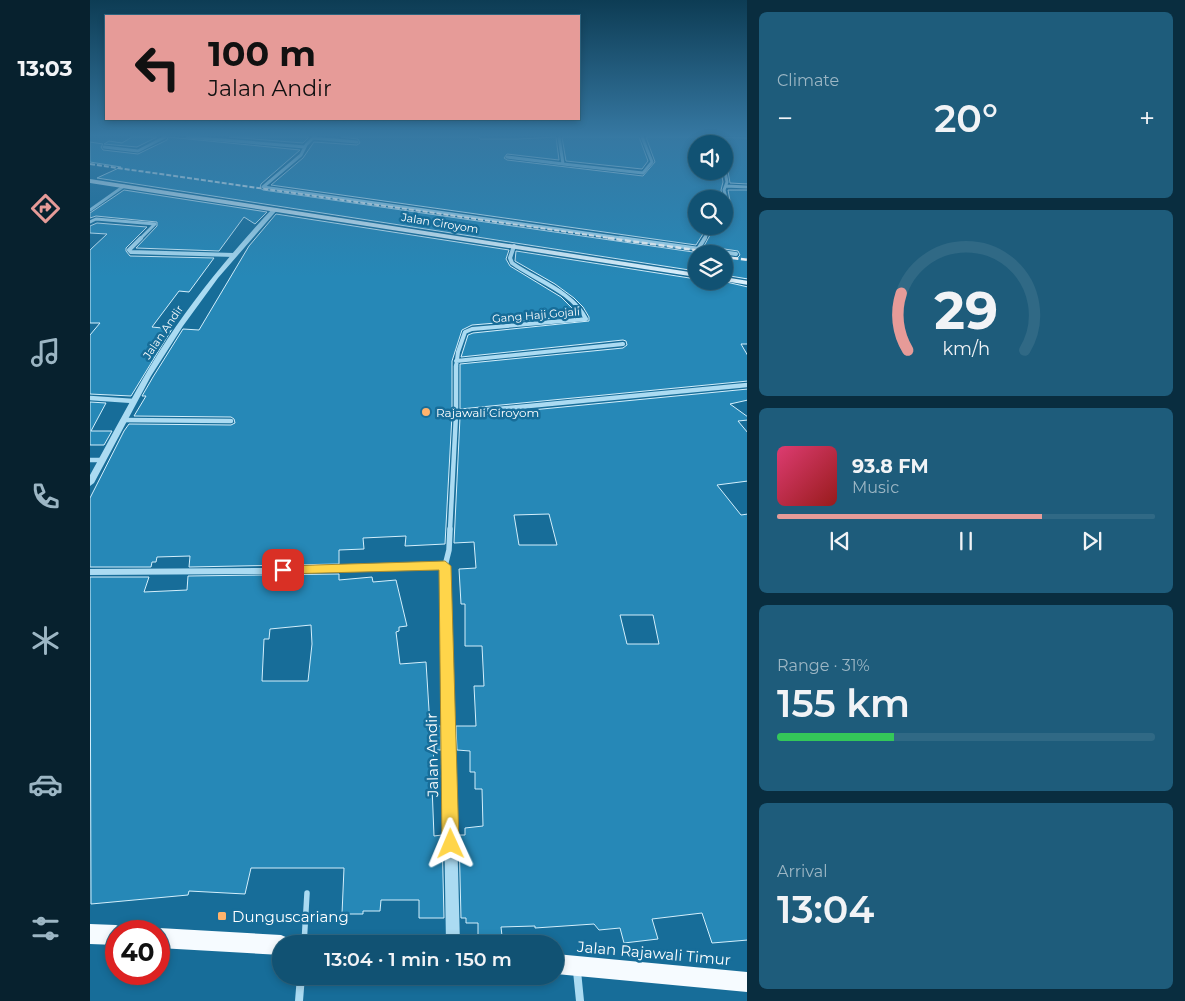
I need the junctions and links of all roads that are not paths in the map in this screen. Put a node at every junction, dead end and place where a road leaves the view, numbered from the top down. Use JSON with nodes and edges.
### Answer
{"nodes":[{"id":1,"x":108,"y":184,"type":"edge"},
{"id":2,"x":266,"y":184,"type":"edge"},
{"id":3,"x":124,"y":186,"type":"junction"},
{"id":4,"x":726,"y":186,"type":"joint"},
{"id":5,"x":747,"y":187,"type":"edge"},
{"id":6,"x":724,"y":190,"type":"edge"},
{"id":7,"x":275,"y":209,"type":"junction"},
{"id":8,"x":90,"y":210,"type":"edge"},
{"id":9,"x":90,"y":222,"type":"edge"},
{"id":10,"x":514,"y":246,"type":"junction"},
{"id":11,"x":688,"y":248,"type":"edge"},
{"id":12,"x":733,"y":254,"type":"edge"},
{"id":13,"x":736,"y":254,"type":"dead end"},
{"id":14,"x":234,"y":255,"type":"junction"},
{"id":15,"x":688,"y":274,"type":"edge"},
{"id":16,"x":733,"y":280,"type":"edge"},
{"id":17,"x":747,"y":283,"type":"edge"},
{"id":18,"x":623,"y":344,"type":"dead end"},
{"id":19,"x":456,"y":361,"type":"junction"},
{"id":20,"x":747,"y":385,"type":"edge"},
{"id":21,"x":90,"y":398,"type":"edge"},
{"id":22,"x":134,"y":401,"type":"junction"},
{"id":23,"x":456,"y":414,"type":"junction"},
{"id":24,"x":123,"y":420,"type":"junction"},
{"id":25,"x":231,"y":421,"type":"dead end"},
{"id":26,"x":90,"y":460,"type":"edge"},
{"id":27,"x":102,"y":460,"type":"junction"},
{"id":28,"x":90,"y":483,"type":"edge"},
{"id":29,"x":445,"y":566,"type":"junction"},
{"id":30,"x":90,"y":572,"type":"edge"},
{"id":31,"x":307,"y":893,"type":"dead end"},
{"id":32,"x":90,"y":934,"type":"edge"},
{"id":33,"x":105,"y":935,"type":"edge"},
{"id":34,"x":305,"y":935,"type":"edge"},
{"id":35,"x":453,"y":935,"type":"edge"},
{"id":36,"x":170,"y":939,"type":"edge"},
{"id":37,"x":272,"y":944,"type":"edge"},
{"id":38,"x":566,"y":965,"type":"edge"},
{"id":39,"x":747,"y":982,"type":"edge"},
{"id":40,"x":300,"y":985,"type":"edge"},
{"id":41,"x":299,"y":1001,"type":"edge"},
{"id":42,"x":580,"y":1001,"type":"edge"}],
"edges":[{"from":1,"to":3,"type":"main road","name":"Jalan Ciroyom"},
{"from":2,"to":11,"type":"street"},
{"from":3,"to":7,"type":"main road","name":"Jalan Ciroyom"},
{"from":3,"to":8,"type":"street"},
{"from":4,"to":5,"type":"street"},
{"from":4,"to":6,"type":"street"},
{"from":7,"to":10,"type":"main road","name":"Jalan Ciroyom"},
{"from":7,"to":14,"type":"street","name":"Jalan Andir"},
{"from":9,"to":14,"type":"street"},
{"from":10,"to":15,"type":"main road","name":"Jalan Ciroyom"},
{"from":10,"to":19,"type":"street","name":"Gang Haji Gojali"},
{"from":12,"to":13,"type":"street"},
{"from":14,"to":22,"type":"street","name":"Jalan Andir"},
{"from":16,"to":17,"type":"main road"},
{"from":18,"to":19,"type":"street"},
{"from":19,"to":23,"type":"street","name":"Jalan Andir"},
{"from":20,"to":23,"type":"street"},
{"from":21,"to":22,"type":"street"},
{"from":22,"to":24,"type":"street","name":"Jalan Andir"},
{"from":23,"to":29,"type":"street","name":"Jalan Andir"},
{"from":24,"to":25,"type":"street"},
{"from":24,"to":27,"type":"street","name":"Jalan Andir"},
{"from":26,"to":27,"type":"street"},
{"from":27,"to":28,"type":"street","name":"Jalan Andir"},
{"from":29,"to":30,"type":"street"},
{"from":29,"to":35,"type":"street","name":"Jalan Andir"},
{"from":31,"to":34,"type":"lane"},
{"from":32,"to":33,"type":"main road"},
{"from":36,"to":37,"type":"main road"},
{"from":38,"to":39,"type":"main road","name":"Jalan Rajawali Timur"},
{"from":38,"to":42,"type":"street"},
{"from":40,"to":41,"type":"street"}]}
